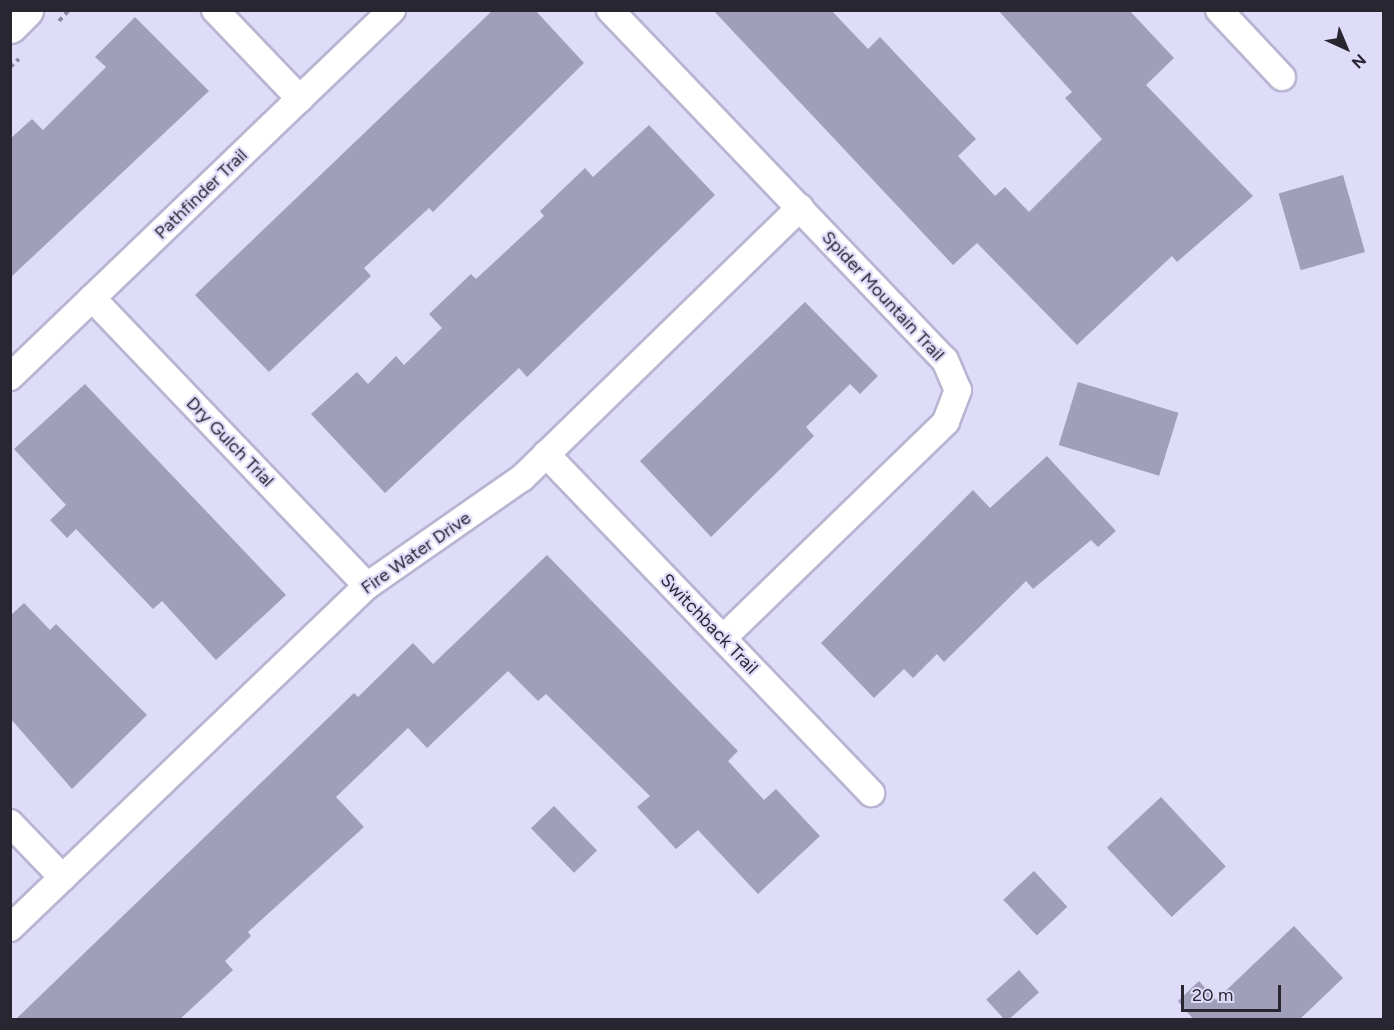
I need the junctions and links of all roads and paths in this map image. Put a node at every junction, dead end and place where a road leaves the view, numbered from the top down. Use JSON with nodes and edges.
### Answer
{"nodes":[{"id":1,"x":26,"y":10,"type":"edge"},
{"id":2,"x":215,"y":10,"type":"edge"},
{"id":3,"x":392,"y":10,"type":"edge"},
{"id":4,"x":610,"y":10,"type":"edge"},
{"id":5,"x":1219,"y":10,"type":"edge"},
{"id":6,"x":10,"y":26,"type":"edge"},
{"id":7,"x":1282,"y":77,"type":"dead end"},
{"id":8,"x":300,"y":99,"type":"junction"},
{"id":9,"x":800,"y":208,"type":"junction"},
{"id":10,"x":93,"y":298,"type":"junction"},
{"id":11,"x":10,"y":377,"type":"edge"},
{"id":12,"x":546,"y":454,"type":"junction"},
{"id":13,"x":366,"y":586,"type":"junction"},
{"id":14,"x":723,"y":638,"type":"junction"},
{"id":15,"x":871,"y":793,"type":"dead end"},
{"id":16,"x":10,"y":823,"type":"edge"},
{"id":17,"x":63,"y":878,"type":"junction"},
{"id":18,"x":10,"y":928,"type":"edge"}],
"edges":[{"from":1,"to":6,"type":"main road"},
{"from":2,"to":8,"type":"street"},
{"from":3,"to":8,"type":"street","name":"Pathfinder Trail"},
{"from":4,"to":9,"type":"street","name":"Spider Mountain Trail"},
{"from":5,"to":7,"type":"street"},
{"from":8,"to":10,"type":"street","name":"Pathfinder Trail"},
{"from":9,"to":12,"type":"street","name":"Fire Water Drive"},
{"from":9,"to":14,"type":"street","name":"Spider Mountain Trail"},
{"from":10,"to":11,"type":"street","name":"Pathfinder Trail"},
{"from":10,"to":13,"type":"street","name":"Dry Gulch Trial"},
{"from":12,"to":13,"type":"street","name":"Fire Water Drive"},
{"from":12,"to":14,"type":"street","name":"Switchback Trail"},
{"from":13,"to":17,"type":"street","name":"Fire Water Drive"},
{"from":14,"to":15,"type":"street","name":"Switchback Trail"},
{"from":16,"to":17,"type":"street"},
{"from":17,"to":18,"type":"street","name":"Fire Water Drive"}]}
